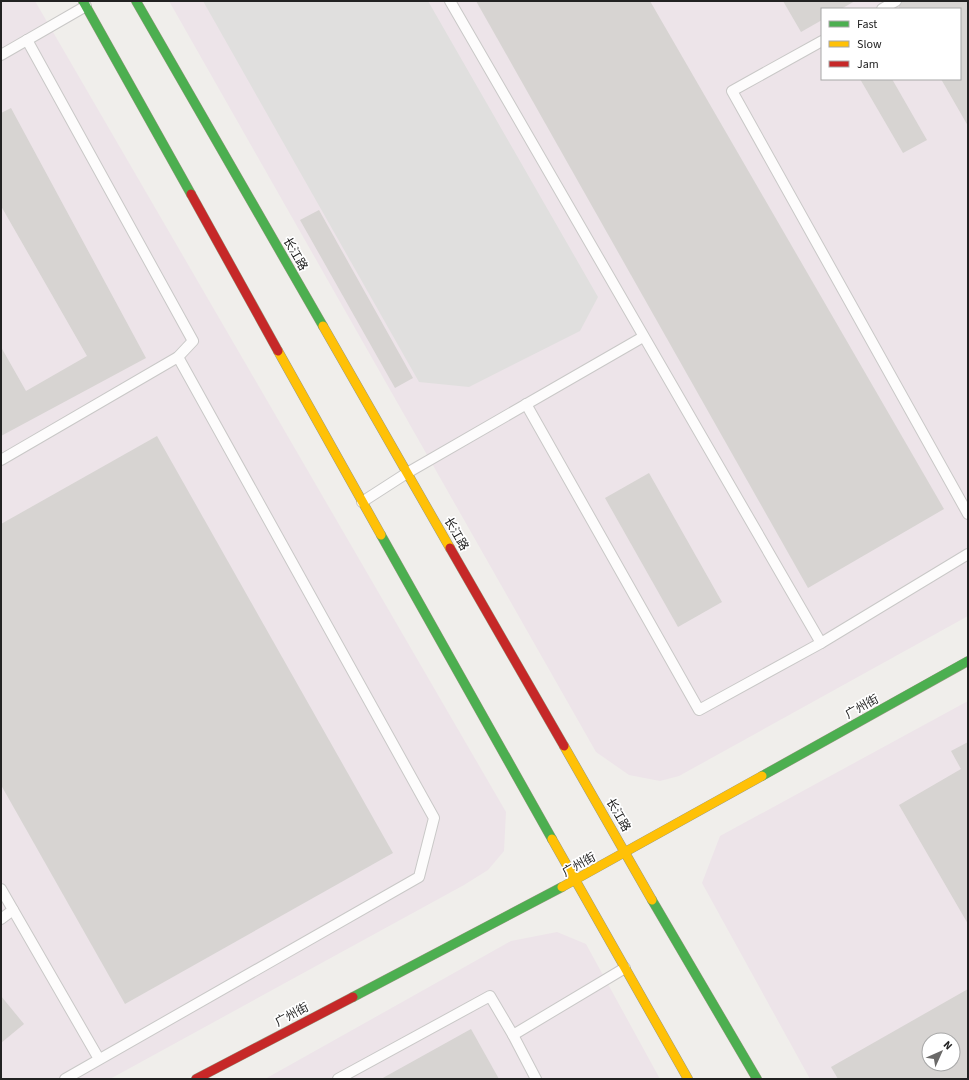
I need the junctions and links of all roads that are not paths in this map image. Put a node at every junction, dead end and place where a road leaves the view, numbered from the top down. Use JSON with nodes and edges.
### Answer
{"nodes":[{"id":1,"x":136,"y":1,"type":"edge"},
{"id":2,"x":450,"y":1,"type":"edge"},
{"id":3,"x":896,"y":1,"type":"edge"},
{"id":4,"x":84,"y":4,"type":"edge"},
{"id":5,"x":884,"y":8,"type":"edge"},
{"id":6,"x":27,"y":40,"type":"junction"},
{"id":7,"x":821,"y":43,"type":"edge"},
{"id":8,"x":1,"y":54,"type":"edge"},
{"id":9,"x":643,"y":337,"type":"junction"},
{"id":10,"x":178,"y":357,"type":"junction"},
{"id":11,"x":526,"y":404,"type":"junction"},
{"id":12,"x":1,"y":460,"type":"edge"},
{"id":13,"x":407,"y":473,"type":"junction"},
{"id":14,"x":362,"y":502,"type":"junction"},
{"id":15,"x":968,"y":514,"type":"edge"},
{"id":16,"x":968,"y":554,"type":"edge"},
{"id":17,"x":821,"y":643,"type":"junction"},
{"id":18,"x":968,"y":661,"type":"edge"},
{"id":19,"x":625,"y":853,"type":"junction"},
{"id":20,"x":576,"y":880,"type":"junction"},
{"id":21,"x":1,"y":890,"type":"edge"},
{"id":22,"x":13,"y":910,"type":"junction"},
{"id":23,"x":1,"y":919,"type":"edge"},
{"id":24,"x":626,"y":968,"type":"junction"},
{"id":25,"x":513,"y":1035,"type":"junction"},
{"id":26,"x":100,"y":1059,"type":"junction"},
{"id":27,"x":65,"y":1079,"type":"edge"},
{"id":28,"x":196,"y":1079,"type":"edge"},
{"id":29,"x":338,"y":1079,"type":"edge"},
{"id":30,"x":536,"y":1079,"type":"edge"},
{"id":31,"x":688,"y":1079,"type":"edge"},
{"id":32,"x":757,"y":1079,"type":"edge"}],
"edges":[{"from":1,"to":13,"type":"main road","name":"长江路"},
{"from":2,"to":9,"type":"lane"},
{"from":3,"to":5,"type":"lane"},
{"from":4,"to":6,"type":"lane"},
{"from":4,"to":14,"type":"main road"},
{"from":6,"to":8,"type":"lane"},
{"from":6,"to":10,"type":"lane"},
{"from":7,"to":15,"type":"lane"},
{"from":9,"to":11,"type":"lane"},
{"from":9,"to":17,"type":"lane"},
{"from":10,"to":12,"type":"lane"},
{"from":10,"to":26,"type":"lane"},
{"from":11,"to":13,"type":"lane"},
{"from":11,"to":17,"type":"lane"},
{"from":13,"to":14,"type":"lane"},
{"from":13,"to":19,"type":"main road","name":"长江路"},
{"from":14,"to":20,"type":"main road"},
{"from":16,"to":17,"type":"lane"},
{"from":18,"to":19,"type":"main road","name":"广州街"},
{"from":19,"to":20,"type":"main road","name":"广州街"},
{"from":19,"to":32,"type":"main road","name":"长江路"},
{"from":20,"to":24,"type":"main road"},
{"from":20,"to":28,"type":"main road","name":"广州街"},
{"from":21,"to":22,"type":"lane"},
{"from":22,"to":23,"type":"lane"},
{"from":22,"to":26,"type":"lane"},
{"from":24,"to":25,"type":"lane"},
{"from":24,"to":31,"type":"main road"},
{"from":25,"to":29,"type":"lane"},
{"from":25,"to":30,"type":"lane"},
{"from":26,"to":27,"type":"lane"}]}
